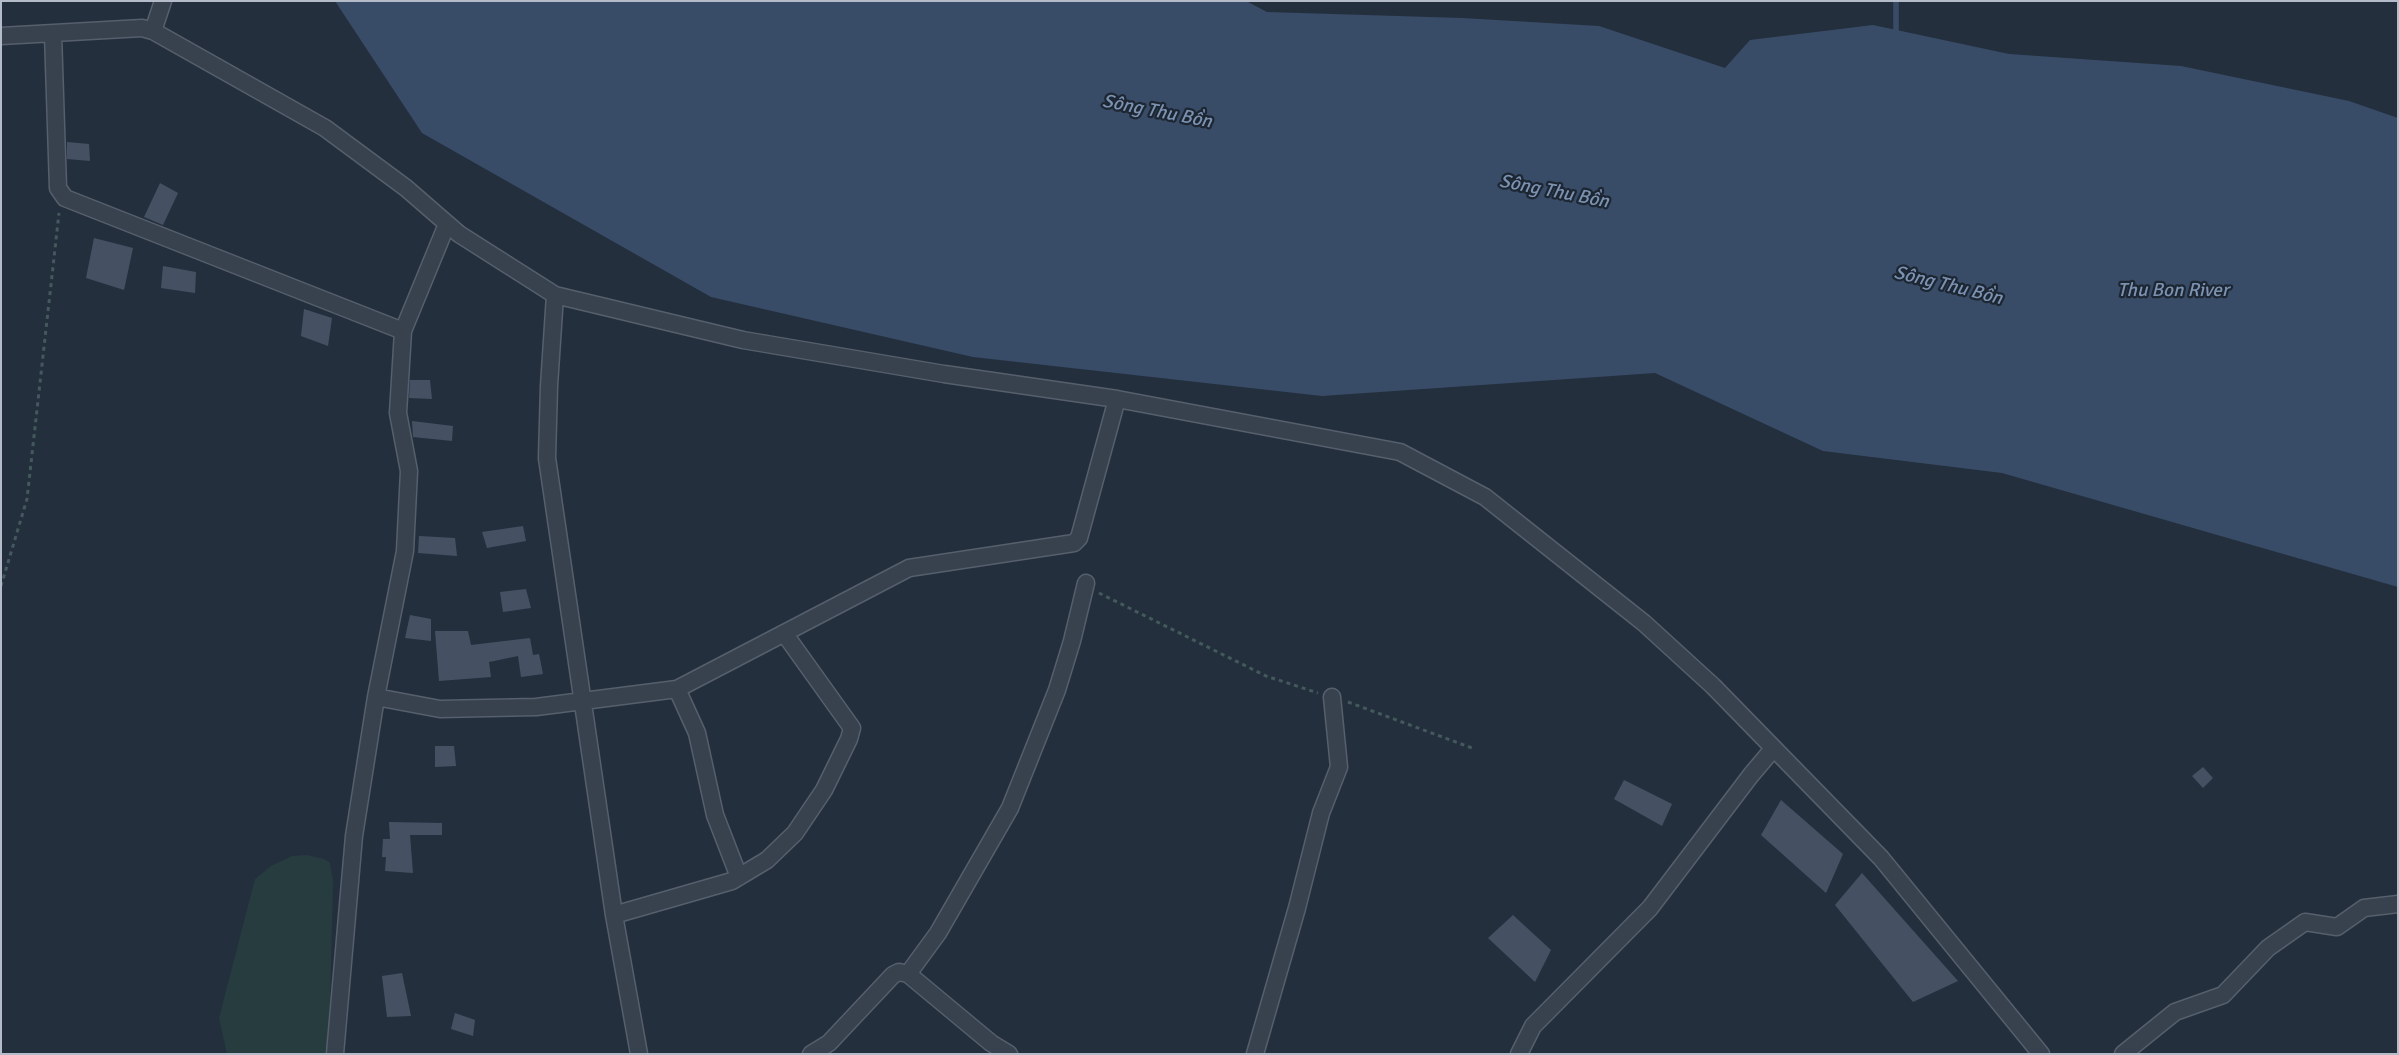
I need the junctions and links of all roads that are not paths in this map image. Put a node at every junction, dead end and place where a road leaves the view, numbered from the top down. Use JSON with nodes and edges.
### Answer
{"nodes":[{"id":1,"x":163,"y":1,"type":"edge"},
{"id":2,"x":153,"y":31,"type":"junction"},
{"id":3,"x":53,"y":34,"type":"junction"},
{"id":4,"x":1,"y":36,"type":"edge"},
{"id":5,"x":447,"y":224,"type":"junction"},
{"id":6,"x":555,"y":295,"type":"junction"},
{"id":7,"x":404,"y":331,"type":"junction"},
{"id":8,"x":1117,"y":399,"type":"junction"},
{"id":9,"x":1086,"y":583,"type":"road end"},
{"id":10,"x":784,"y":632,"type":"junction"},
{"id":11,"x":677,"y":689,"type":"junction"},
{"id":12,"x":376,"y":697,"type":"junction"},
{"id":13,"x":1332,"y":697,"type":"road end"},
{"id":14,"x":583,"y":700,"type":"junction"},
{"id":15,"x":1773,"y":749,"type":"junction"},
{"id":16,"x":738,"y":877,"type":"junction"},
{"id":17,"x":2398,"y":904,"type":"edge"},
{"id":18,"x":614,"y":915,"type":"junction"},
{"id":19,"x":908,"y":974,"type":"junction"},
{"id":20,"x":832,"y":1048,"type":"edge"},
{"id":21,"x":335,"y":1054,"type":"edge"},
{"id":22,"x":639,"y":1054,"type":"edge"},
{"id":23,"x":812,"y":1054,"type":"edge"},
{"id":24,"x":1009,"y":1054,"type":"edge"},
{"id":25,"x":1255,"y":1054,"type":"edge"},
{"id":26,"x":1519,"y":1054,"type":"edge"},
{"id":27,"x":2041,"y":1054,"type":"edge"},
{"id":28,"x":2123,"y":1054,"type":"edge"}],
"edges":[{"from":1,"to":2,"type":"street"},
{"from":2,"to":3,"type":"street"},
{"from":2,"to":5,"type":"street"},
{"from":3,"to":4,"type":"street"},
{"from":3,"to":7,"type":"street"},
{"from":5,"to":6,"type":"street"},
{"from":5,"to":7,"type":"street"},
{"from":6,"to":8,"type":"street"},
{"from":6,"to":14,"type":"street"},
{"from":7,"to":12,"type":"street"},
{"from":8,"to":10,"type":"street"},
{"from":8,"to":15,"type":"street"},
{"from":9,"to":19,"type":"street"},
{"from":10,"to":11,"type":"street"},
{"from":10,"to":16,"type":"street"},
{"from":11,"to":14,"type":"street"},
{"from":11,"to":16,"type":"street"},
{"from":12,"to":14,"type":"street"},
{"from":12,"to":21,"type":"street"},
{"from":13,"to":25,"type":"street"},
{"from":14,"to":18,"type":"street"},
{"from":15,"to":26,"type":"street"},
{"from":15,"to":27,"type":"street"},
{"from":16,"to":18,"type":"street"},
{"from":17,"to":28,"type":"street"},
{"from":18,"to":22,"type":"street"},
{"from":19,"to":20,"type":"street"},
{"from":19,"to":24,"type":"street"},
{"from":20,"to":23,"type":"street"}]}
